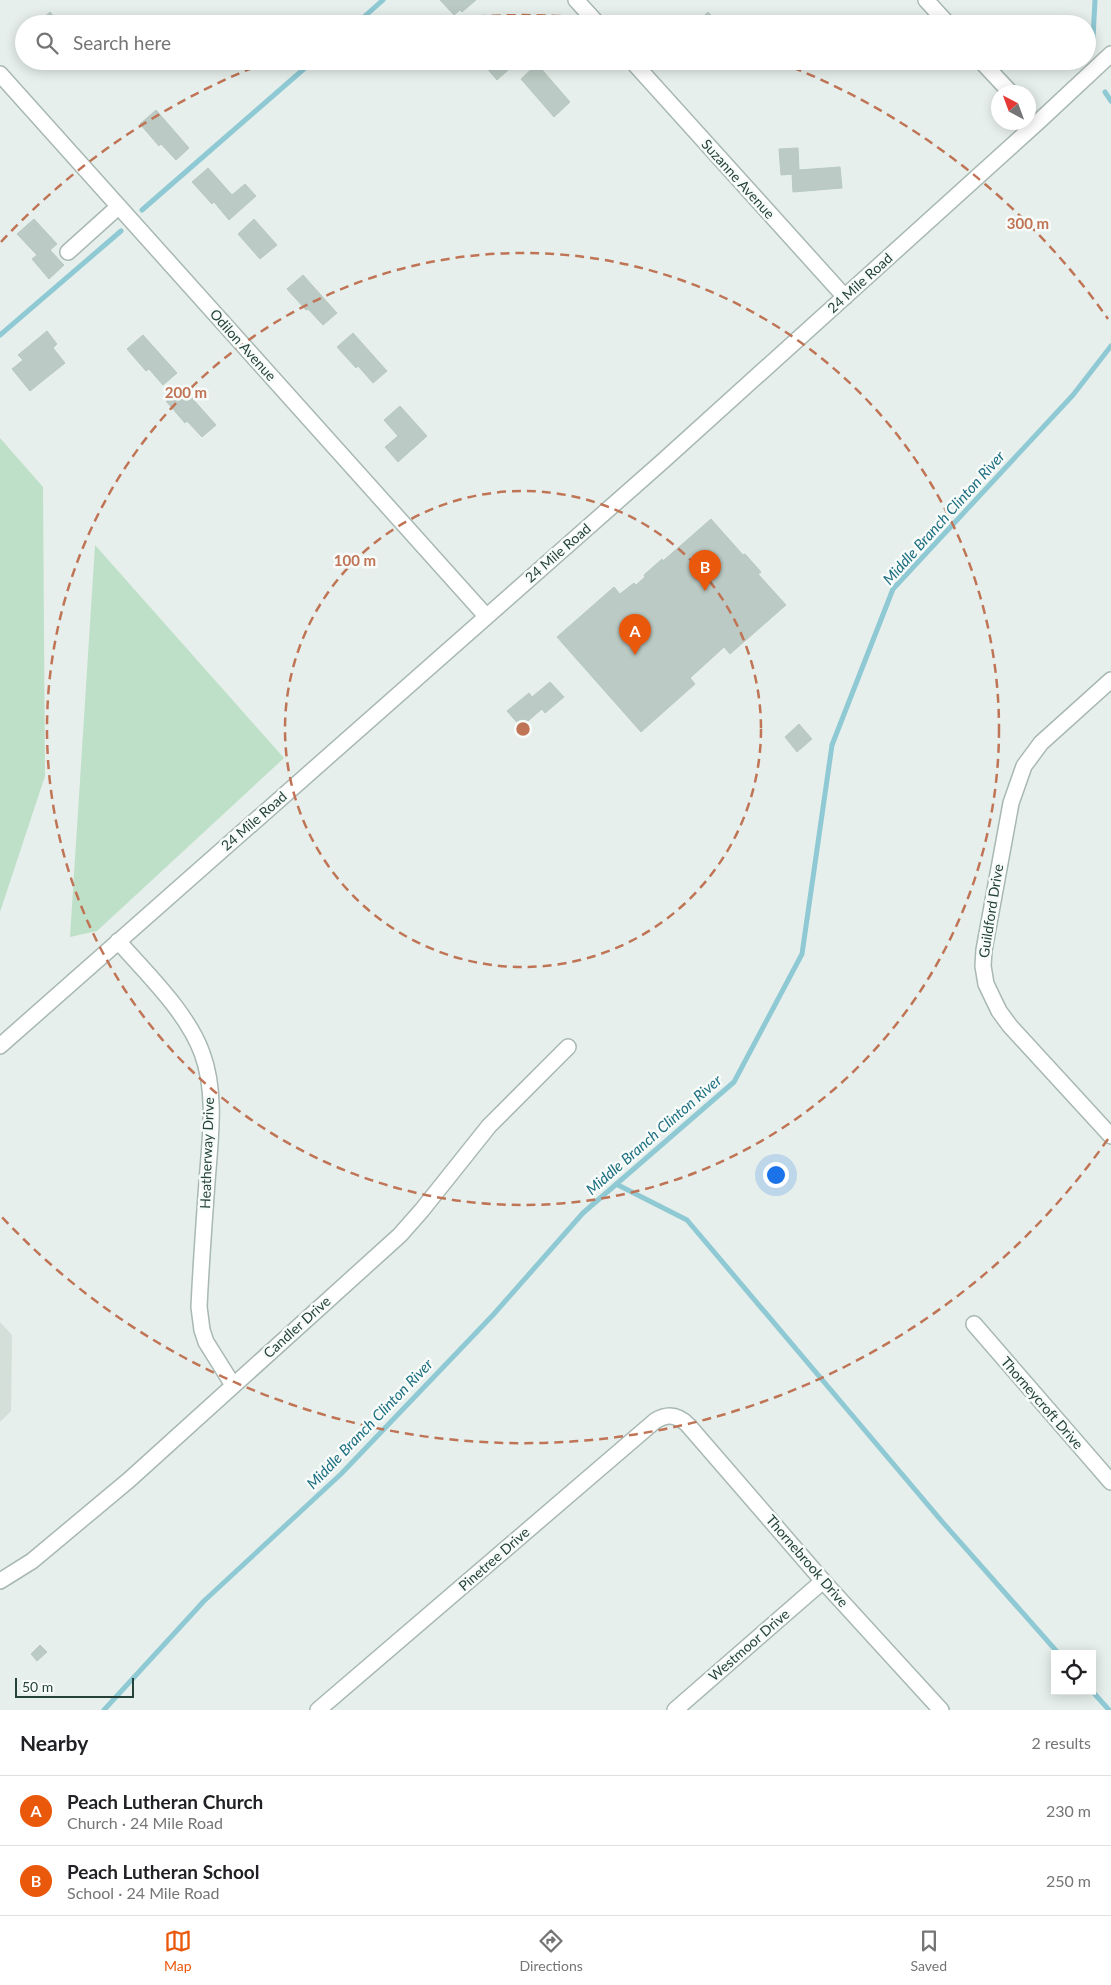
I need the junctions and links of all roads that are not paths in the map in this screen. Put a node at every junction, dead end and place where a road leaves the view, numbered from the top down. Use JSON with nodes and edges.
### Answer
{"nodes":[{"id":1,"x":576,"y":0,"type":"edge"},
{"id":2,"x":926,"y":0,"type":"edge"},
{"id":3,"x":590,"y":15,"type":"edge"},
{"id":4,"x":940,"y":15,"type":"edge"},
{"id":5,"x":1111,"y":54,"type":"edge"},
{"id":6,"x":1096,"y":66,"type":"edge"},
{"id":7,"x":640,"y":70,"type":"edge"},
{"id":8,"x":989,"y":70,"type":"edge"},
{"id":9,"x":1092,"y":70,"type":"edge"},
{"id":10,"x":0,"y":74,"type":"edge"},
{"id":11,"x":1003,"y":85,"type":"edge"},
{"id":12,"x":1036,"y":116,"type":"edge"},
{"id":13,"x":1021,"y":130,"type":"edge"},
{"id":14,"x":118,"y":207,"type":"junction"},
{"id":15,"x":68,"y":252,"type":"dead end"},
{"id":16,"x":845,"y":297,"type":"junction"},
{"id":17,"x":486,"y":616,"type":"junction"},
{"id":18,"x":1111,"y":680,"type":"edge"},
{"id":19,"x":118,"y":941,"type":"junction"},
{"id":20,"x":0,"y":1046,"type":"edge"},
{"id":21,"x":568,"y":1047,"type":"dead end"},
{"id":22,"x":1111,"y":1136,"type":"edge"},
{"id":23,"x":974,"y":1324,"type":"dead end"},
{"id":24,"x":233,"y":1385,"type":"junction"},
{"id":25,"x":672,"y":1415,"type":"joint"},
{"id":26,"x":1111,"y":1482,"type":"edge"},
{"id":27,"x":0,"y":1581,"type":"edge"},
{"id":28,"x":823,"y":1581,"type":"junction"},
{"id":29,"x":318,"y":1710,"type":"edge"},
{"id":30,"x":674,"y":1710,"type":"edge"},
{"id":31,"x":941,"y":1710,"type":"edge"}],
"edges":[{"from":1,"to":3,"type":"street"},
{"from":2,"to":4,"type":"street"},
{"from":5,"to":6,"type":"street","name":"24 Mile Road"},
{"from":7,"to":16,"type":"street","name":"Suzanne Avenue"},
{"from":8,"to":11,"type":"street"},
{"from":9,"to":12,"type":"street","name":"24 Mile Road"},
{"from":10,"to":14,"type":"street","name":"Odilon Avenue"},
{"from":13,"to":16,"type":"street","name":"24 Mile Road"},
{"from":14,"to":15,"type":"street"},
{"from":14,"to":17,"type":"street","name":"Odilon Avenue"},
{"from":16,"to":17,"type":"street","name":"24 Mile Road"},
{"from":17,"to":19,"type":"street","name":"24 Mile Road"},
{"from":18,"to":22,"type":"street","name":"Guildford Drive"},
{"from":19,"to":20,"type":"street","name":"24 Mile Road"},
{"from":19,"to":24,"type":"street","name":"Heatherway Drive"},
{"from":21,"to":24,"type":"street","name":"Candler Drive"},
{"from":23,"to":26,"type":"street","name":"Thorneycroft Drive"},
{"from":24,"to":27,"type":"street","name":"Candler Drive"},
{"from":25,"to":28,"type":"street","name":"Thornebrook Drive"},
{"from":25,"to":29,"type":"street","name":"Pinetree Drive"},
{"from":28,"to":30,"type":"street","name":"Westmoor Drive"},
{"from":28,"to":31,"type":"street","name":"Thornebrook Drive"}]}
